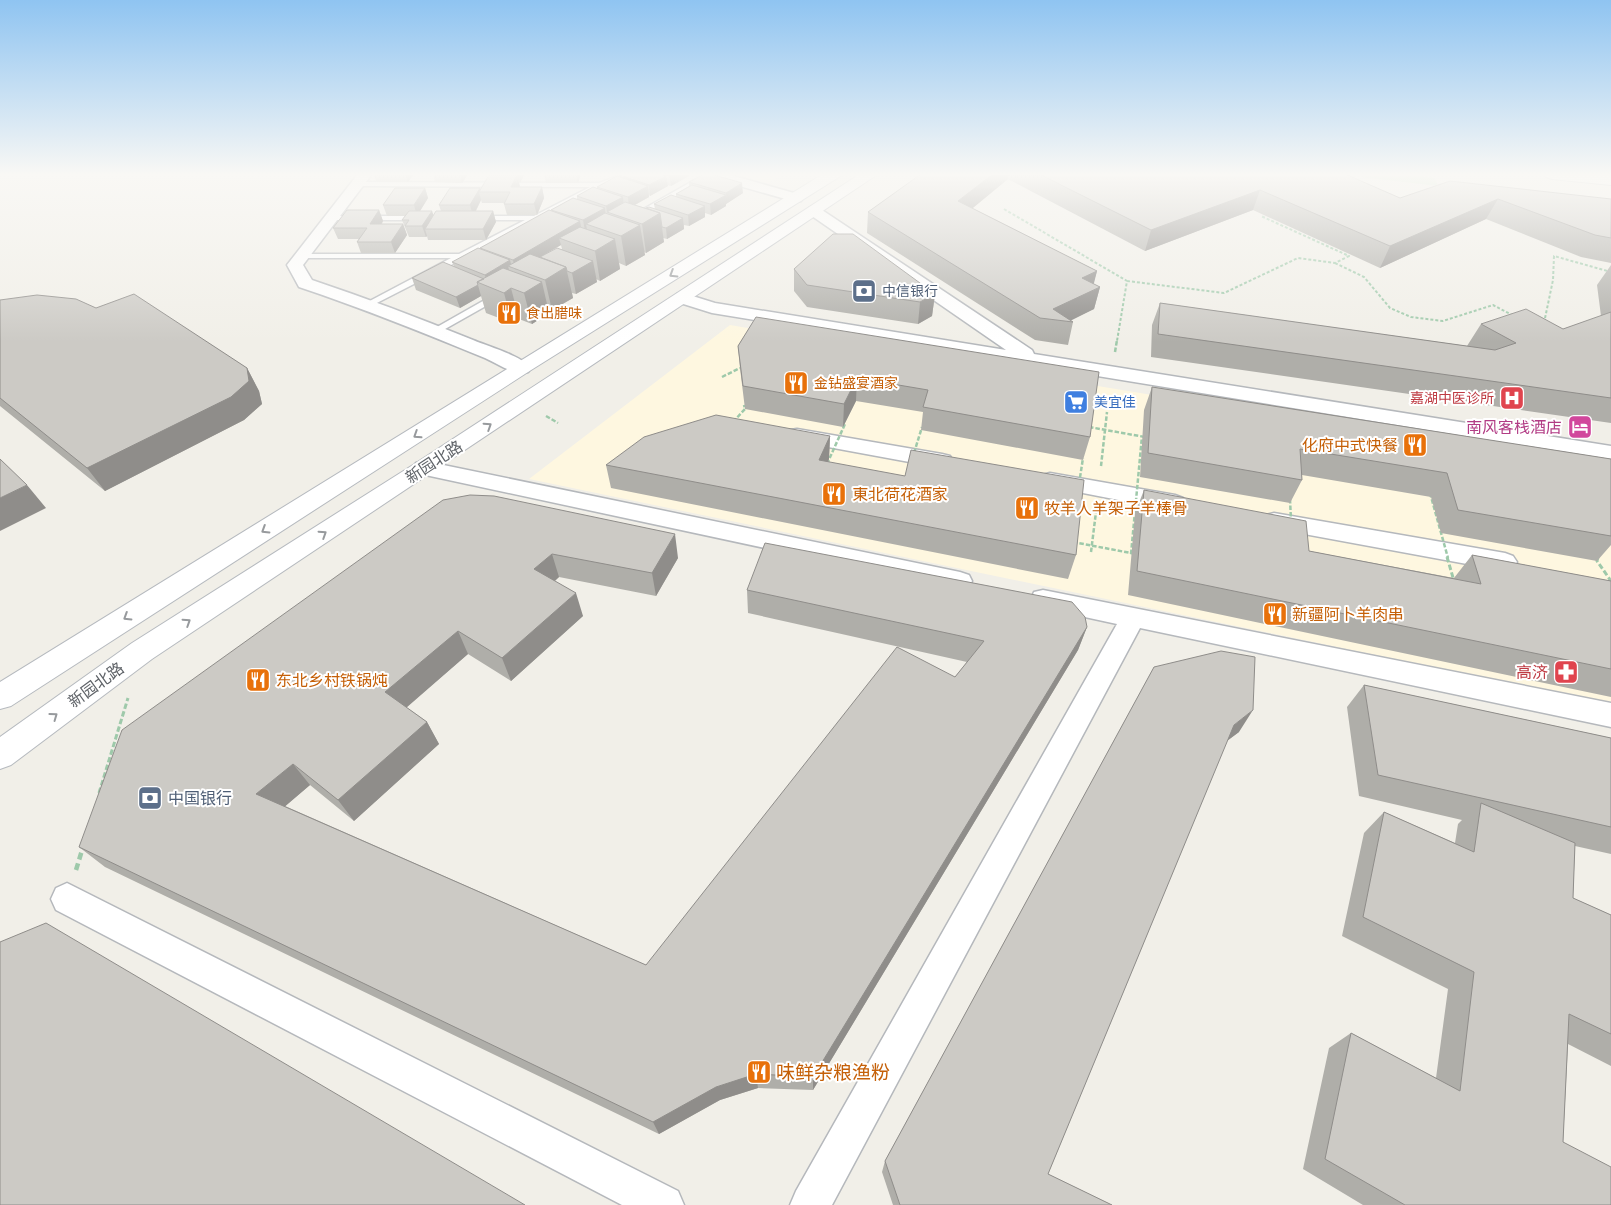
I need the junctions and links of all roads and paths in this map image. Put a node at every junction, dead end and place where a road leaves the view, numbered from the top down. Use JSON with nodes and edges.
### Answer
{"nodes":[{"id":1,"x":321,"y":230,"type":"edge"},
{"id":2,"x":512,"y":230,"type":"edge"},
{"id":3,"x":760,"y":230,"type":"edge"},
{"id":4,"x":771,"y":230,"type":"edge"},
{"id":5,"x":843,"y":230,"type":"edge"},
{"id":6,"x":1040,"y":230,"type":"edge"},
{"id":7,"x":1292,"y":230,"type":"edge"},
{"id":8,"x":301,"y":256,"type":"junction"},
{"id":9,"x":461,"y":256,"type":"junction"},
{"id":10,"x":1335,"y":263,"type":"junction"},
{"id":11,"x":1611,"y":272,"type":"edge"},
{"id":12,"x":1127,"y":281,"type":"junction"},
{"id":13,"x":504,"y":292,"type":"edge"},
{"id":14,"x":683,"y":298,"type":"junction"},
{"id":15,"x":368,"y":304,"type":"junction"},
{"id":16,"x":1518,"y":318,"type":"edge"},
{"id":17,"x":435,"y":331,"type":"junction"},
{"id":18,"x":1542,"y":331,"type":"edge"},
{"id":19,"x":1032,"y":359,"type":"junction"},
{"id":20,"x":521,"y":368,"type":"junction"},
{"id":21,"x":740,"y":368,"type":"junction"},
{"id":22,"x":749,"y":370,"type":"edge"},
{"id":23,"x":1111,"y":372,"type":"junction"},
{"id":24,"x":741,"y":376,"type":"edge"},
{"id":25,"x":722,"y":378,"type":"dead end"},
{"id":26,"x":744,"y":401,"type":"edge"},
{"id":27,"x":846,"y":419,"type":"edge"},
{"id":28,"x":923,"y":423,"type":"edge"},
{"id":29,"x":731,"y":424,"type":"edge"},
{"id":30,"x":1088,"y":427,"type":"edge"},
{"id":31,"x":778,"y":432,"type":"edge"},
{"id":32,"x":1142,"y":436,"type":"junction"},
{"id":33,"x":1152,"y":438,"type":"edge"},
{"id":34,"x":1611,"y":453,"type":"edge"},
{"id":35,"x":913,"y":456,"type":"edge"},
{"id":36,"x":1083,"y":456,"type":"edge"},
{"id":37,"x":962,"y":465,"type":"edge"},
{"id":38,"x":826,"y":467,"type":"edge"},
{"id":39,"x":424,"y":468,"type":"junction"},
{"id":40,"x":1030,"y":477,"type":"edge"},
{"id":41,"x":1079,"y":484,"type":"edge"},
{"id":42,"x":1429,"y":491,"type":"edge"},
{"id":43,"x":1289,"y":495,"type":"edge"},
{"id":44,"x":1193,"y":506,"type":"edge"},
{"id":45,"x":1250,"y":516,"type":"edge"},
{"id":46,"x":1292,"y":528,"type":"edge"},
{"id":47,"x":1071,"y":542,"type":"edge"},
{"id":48,"x":1599,"y":552,"type":"edge"},
{"id":49,"x":1131,"y":554,"type":"junction"},
{"id":50,"x":1141,"y":555,"type":"edge"},
{"id":51,"x":1523,"y":566,"type":"edge"},
{"id":52,"x":1611,"y":581,"type":"edge"},
{"id":53,"x":979,"y":585,"type":"edge"},
{"id":54,"x":1456,"y":588,"type":"edge"},
{"id":55,"x":1017,"y":593,"type":"edge"},
{"id":56,"x":1133,"y":618,"type":"junction"},
{"id":57,"x":142,"y":651,"type":"junction"},
{"id":58,"x":0,"y":697,"type":"edge"},
{"id":59,"x":1611,"y":715,"type":"edge"},
{"id":60,"x":14,"y":733,"type":"edge"},
{"id":61,"x":0,"y":755,"type":"edge"},
{"id":62,"x":99,"y":794,"type":"edge"},
{"id":63,"x":84,"y":842,"type":"edge"},
{"id":64,"x":67,"y":899,"type":"joint"},
{"id":65,"x":664,"y":1205,"type":"edge"},
{"id":66,"x":810,"y":1205,"type":"edge"}],
"edges":[{"from":1,"to":8,"type":"street"},
{"from":2,"to":9,"type":"lane"},
{"from":3,"to":20,"type":"main road","name":"新园北路","one_way":true},
{"from":4,"to":14,"type":"main road","name":"新园北路"},
{"from":5,"to":19,"type":"street"},
{"from":6,"to":12,"type":"path"},
{"from":7,"to":10,"type":"path"},
{"from":8,"to":9,"type":"lane"},
{"from":8,"to":15,"type":"street"},
{"from":9,"to":15,"type":"lane"},
{"from":10,"to":12,"type":"path"},
{"from":10,"to":16,"type":"path"},
{"from":11,"to":18,"type":"path"},
{"from":12,"to":23,"type":"path"},
{"from":13,"to":17,"type":"lane"},
{"from":14,"to":19,"type":"street"},
{"from":39,"to":14,"type":"main road","name":"新园北路","one_way":true},
{"from":15,"to":17,"type":"street"},
{"from":17,"to":20,"type":"street"},
{"from":19,"to":23,"type":"street"},
{"from":20,"to":58,"type":"main road","name":"新园北路","one_way":true},
{"from":21,"to":22,"type":"path"},
{"from":21,"to":24,"type":"path"},
{"from":21,"to":25,"type":"path"},
{"from":23,"to":34,"type":"street"},
{"from":26,"to":29,"type":"path","bridge":true},
{"from":27,"to":38,"type":"path","bridge":true},
{"from":28,"to":35,"type":"path","bridge":true},
{"from":30,"to":32,"type":"path","bridge":true},
{"from":31,"to":37,"type":"street"},
{"from":32,"to":33,"type":"path","bridge":true},
{"from":32,"to":49,"type":"path","bridge":true},
{"from":36,"to":41,"type":"path","bridge":true},
{"from":39,"to":53,"type":"street"},
{"from":57,"to":39,"type":"main road","name":"新园北路","one_way":true},
{"from":40,"to":44,"type":"street"},
{"from":42,"to":54,"type":"path","bridge":true},
{"from":43,"to":46,"type":"path","bridge":true},
{"from":45,"to":51,"type":"street"},
{"from":47,"to":49,"type":"path","bridge":true},
{"from":48,"to":52,"type":"path"},
{"from":49,"to":50,"type":"path","bridge":true},
{"from":55,"to":56,"type":"street"},
{"from":56,"to":59,"type":"street"},
{"from":56,"to":66,"type":"street"},
{"from":60,"to":57,"type":"main road","name":"新园北路","one_way":true},
{"from":57,"to":62,"type":"path"},
{"from":60,"to":61,"type":"main road","name":"新园北路"},
{"from":63,"to":64,"type":"path"},
{"from":64,"to":65,"type":"street"}]}
